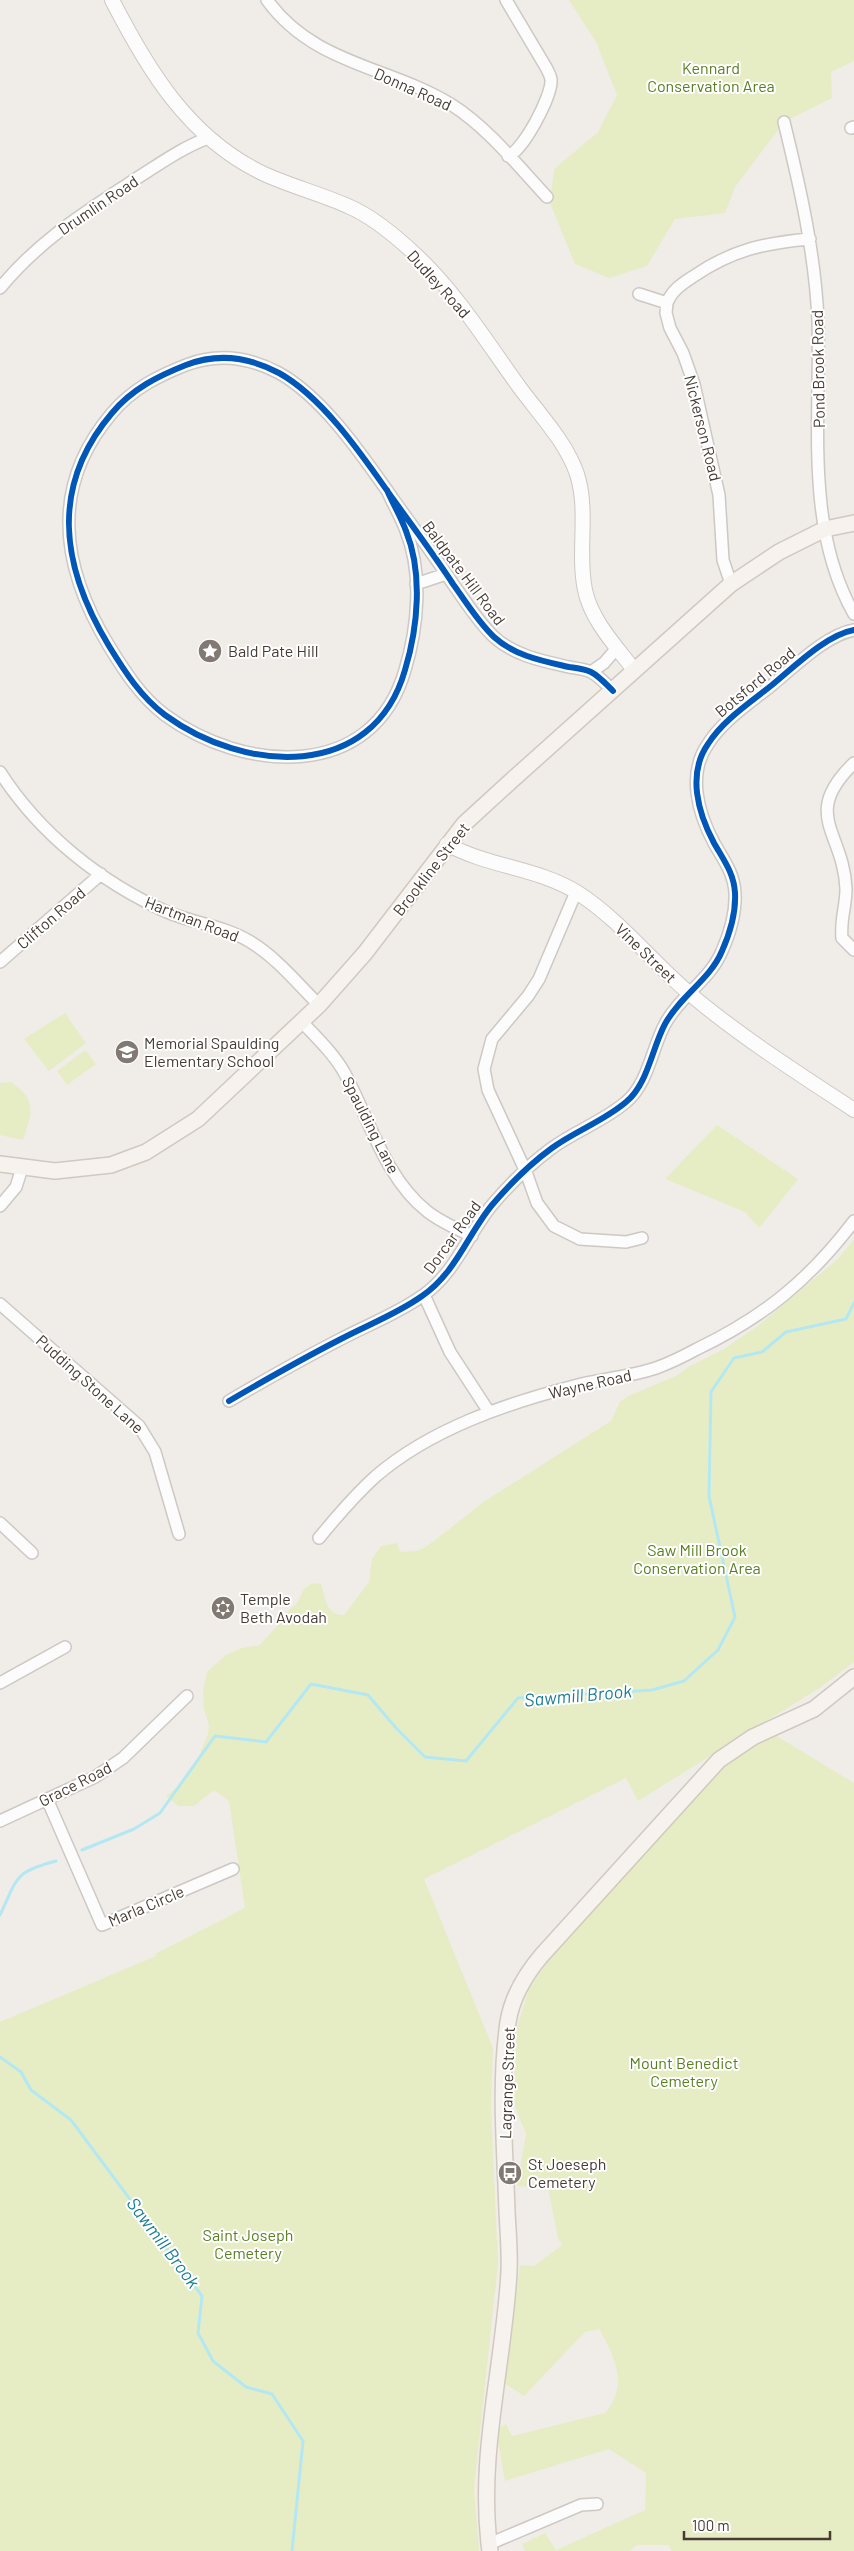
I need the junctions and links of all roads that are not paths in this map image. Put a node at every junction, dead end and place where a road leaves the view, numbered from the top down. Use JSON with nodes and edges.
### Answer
{"nodes":[{"id":1,"x":112,"y":0,"type":"edge"},
{"id":2,"x":267,"y":0,"type":"edge"},
{"id":3,"x":506,"y":0,"type":"edge"},
{"id":4,"x":784,"y":122,"type":"dead end"},
{"id":5,"x":208,"y":138,"type":"junction"},
{"id":6,"x":508,"y":156,"type":"junction"},
{"id":7,"x":547,"y":197,"type":"dead end"},
{"id":8,"x":810,"y":239,"type":"junction"},
{"id":9,"x":0,"y":288,"type":"edge"},
{"id":10,"x":639,"y":294,"type":"dead end"},
{"id":11,"x":667,"y":303,"type":"junction"},
{"id":12,"x":387,"y":490,"type":"junction"},
{"id":13,"x":854,"y":523,"type":"edge"},
{"id":14,"x":825,"y":530,"type":"junction"},
{"id":15,"x":446,"y":574,"type":"junction"},
{"id":16,"x":416,"y":584,"type":"junction"},
{"id":17,"x":731,"y":584,"type":"junction"},
{"id":18,"x":854,"y":614,"type":"edge"},
{"id":19,"x":854,"y":630,"type":"edge"},
{"id":20,"x":617,"y":648,"type":"junction"},
{"id":21,"x":634,"y":670,"type":"junction"},
{"id":22,"x":591,"y":672,"type":"junction"},
{"id":23,"x":613,"y":691,"type":"junction"},
{"id":24,"x":854,"y":763,"type":"edge"},
{"id":25,"x":0,"y":772,"type":"edge"},
{"id":26,"x":447,"y":844,"type":"junction"},
{"id":27,"x":101,"y":874,"type":"junction"},
{"id":28,"x":576,"y":892,"type":"junction"},
{"id":29,"x":854,"y":950,"type":"edge"},
{"id":30,"x":0,"y":962,"type":"edge"},
{"id":31,"x":689,"y":993,"type":"junction"},
{"id":32,"x":320,"y":1005,"type":"junction"},
{"id":33,"x":302,"y":1022,"type":"junction"},
{"id":34,"x":854,"y":1110,"type":"edge"},
{"id":35,"x":0,"y":1164,"type":"edge"},
{"id":36,"x":22,"y":1168,"type":"junction"},
{"id":37,"x":526,"y":1172,"type":"junction"},
{"id":38,"x":0,"y":1206,"type":"edge"},
{"id":39,"x":854,"y":1221,"type":"edge"},
{"id":40,"x":472,"y":1236,"type":"junction"},
{"id":41,"x":642,"y":1238,"type":"dead end"},
{"id":42,"x":424,"y":1295,"type":"junction"},
{"id":43,"x":0,"y":1304,"type":"edge"},
{"id":44,"x":229,"y":1401,"type":"dead end"},
{"id":45,"x":489,"y":1412,"type":"junction"},
{"id":46,"x":0,"y":1522,"type":"edge"},
{"id":47,"x":179,"y":1534,"type":"dead end"},
{"id":48,"x":320,"y":1538,"type":"dead end"},
{"id":49,"x":32,"y":1554,"type":"dead end"},
{"id":50,"x":65,"y":1647,"type":"dead end"},
{"id":51,"x":854,"y":1677,"type":"edge"},
{"id":52,"x":0,"y":1683,"type":"edge"},
{"id":53,"x":187,"y":1696,"type":"dead end"},
{"id":54,"x":47,"y":1799,"type":"junction"},
{"id":55,"x":0,"y":1821,"type":"edge"},
{"id":56,"x":233,"y":1869,"type":"dead end"},
{"id":57,"x":597,"y":2504,"type":"dead end"},
{"id":58,"x":490,"y":2548,"type":"edge"}],
"edges":[{"from":1,"to":5,"type":"street","name":"Dudley Road"},
{"from":2,"to":6,"type":"street","name":"Donna Road"},
{"from":3,"to":6,"type":"street"},
{"from":4,"to":8,"type":"street","name":"Pond Brook Road"},
{"from":5,"to":9,"type":"street","name":"Drumlin Road"},
{"from":5,"to":20,"type":"street","name":"Dudley Road"},
{"from":6,"to":7,"type":"street","name":"Donna Road"},
{"from":8,"to":11,"type":"street"},
{"from":8,"to":14,"type":"street","name":"Pond Brook Road"},
{"from":10,"to":11,"type":"street"},
{"from":11,"to":17,"type":"street","name":"Nickerson Road"},
{"from":12,"to":15,"type":"street","name":"Baldpate Hill Road"},
{"from":12,"to":16,"type":"street","name":"Baldpate Hill Road"},
{"from":12,"to":16,"type":"street","name":"Baldpate Hill Road"},
{"from":13,"to":14,"type":"main road","name":"Brookline Street"},
{"from":14,"to":17,"type":"main road","name":"Brookline Street"},
{"from":14,"to":18,"type":"street","name":"Pond Brook Road"},
{"from":15,"to":16,"type":"street","name":"Baldpate Hill Road"},
{"from":15,"to":22,"type":"street","name":"Baldpate Hill Road"},
{"from":17,"to":21,"type":"main road","name":"Brookline Street"},
{"from":19,"to":31,"type":"street","name":"Botsford Road"},
{"from":20,"to":21,"type":"street","name":"Dudley Road"},
{"from":20,"to":22,"type":"street"},
{"from":21,"to":23,"type":"main road","name":"Brookline Street"},
{"from":22,"to":23,"type":"street","name":"Baldpate Hill Road"},
{"from":23,"to":26,"type":"main road","name":"Brookline Street"},
{"from":24,"to":29,"type":"street"},
{"from":25,"to":27,"type":"street","name":"Hartman Road"},
{"from":26,"to":28,"type":"street","name":"Vine Street"},
{"from":26,"to":32,"type":"main road","name":"Brookline Street"},
{"from":27,"to":30,"type":"street","name":"Clifton Road"},
{"from":27,"to":32,"type":"street","name":"Hartman Road"},
{"from":28,"to":31,"type":"street","name":"Vine Street"},
{"from":28,"to":37,"type":"street"},
{"from":31,"to":34,"type":"street","name":"Vine Street"},
{"from":31,"to":37,"type":"street","name":"Dorcar Road"},
{"from":32,"to":33,"type":"main road","name":"Brookline Street"},
{"from":33,"to":36,"type":"main road","name":"Brookline Street"},
{"from":33,"to":40,"type":"street","name":"Spaulding Lane"},
{"from":35,"to":36,"type":"main road","name":"Brookline Street"},
{"from":36,"to":38,"type":"street"},
{"from":37,"to":40,"type":"street","name":"Dorcar Road"},
{"from":37,"to":41,"type":"street"},
{"from":39,"to":45,"type":"street","name":"Wayne Road"},
{"from":40,"to":42,"type":"street","name":"Dorcar Road"},
{"from":42,"to":44,"type":"street","name":"Dorcar Road"},
{"from":42,"to":45,"type":"street"},
{"from":43,"to":47,"type":"street","name":"Pudding Stone Lane"},
{"from":45,"to":48,"type":"street","name":"Wayne Road"},
{"from":46,"to":49,"type":"street"},
{"from":50,"to":52,"type":"street"},
{"from":51,"to":58,"type":"main road","name":"Lagrange Street"},
{"from":53,"to":54,"type":"street","name":"Grace Road"},
{"from":54,"to":55,"type":"street","name":"Grace Road"},
{"from":54,"to":56,"type":"street","name":"Marla Circle"},
{"from":57,"to":58,"type":"street"}]}
